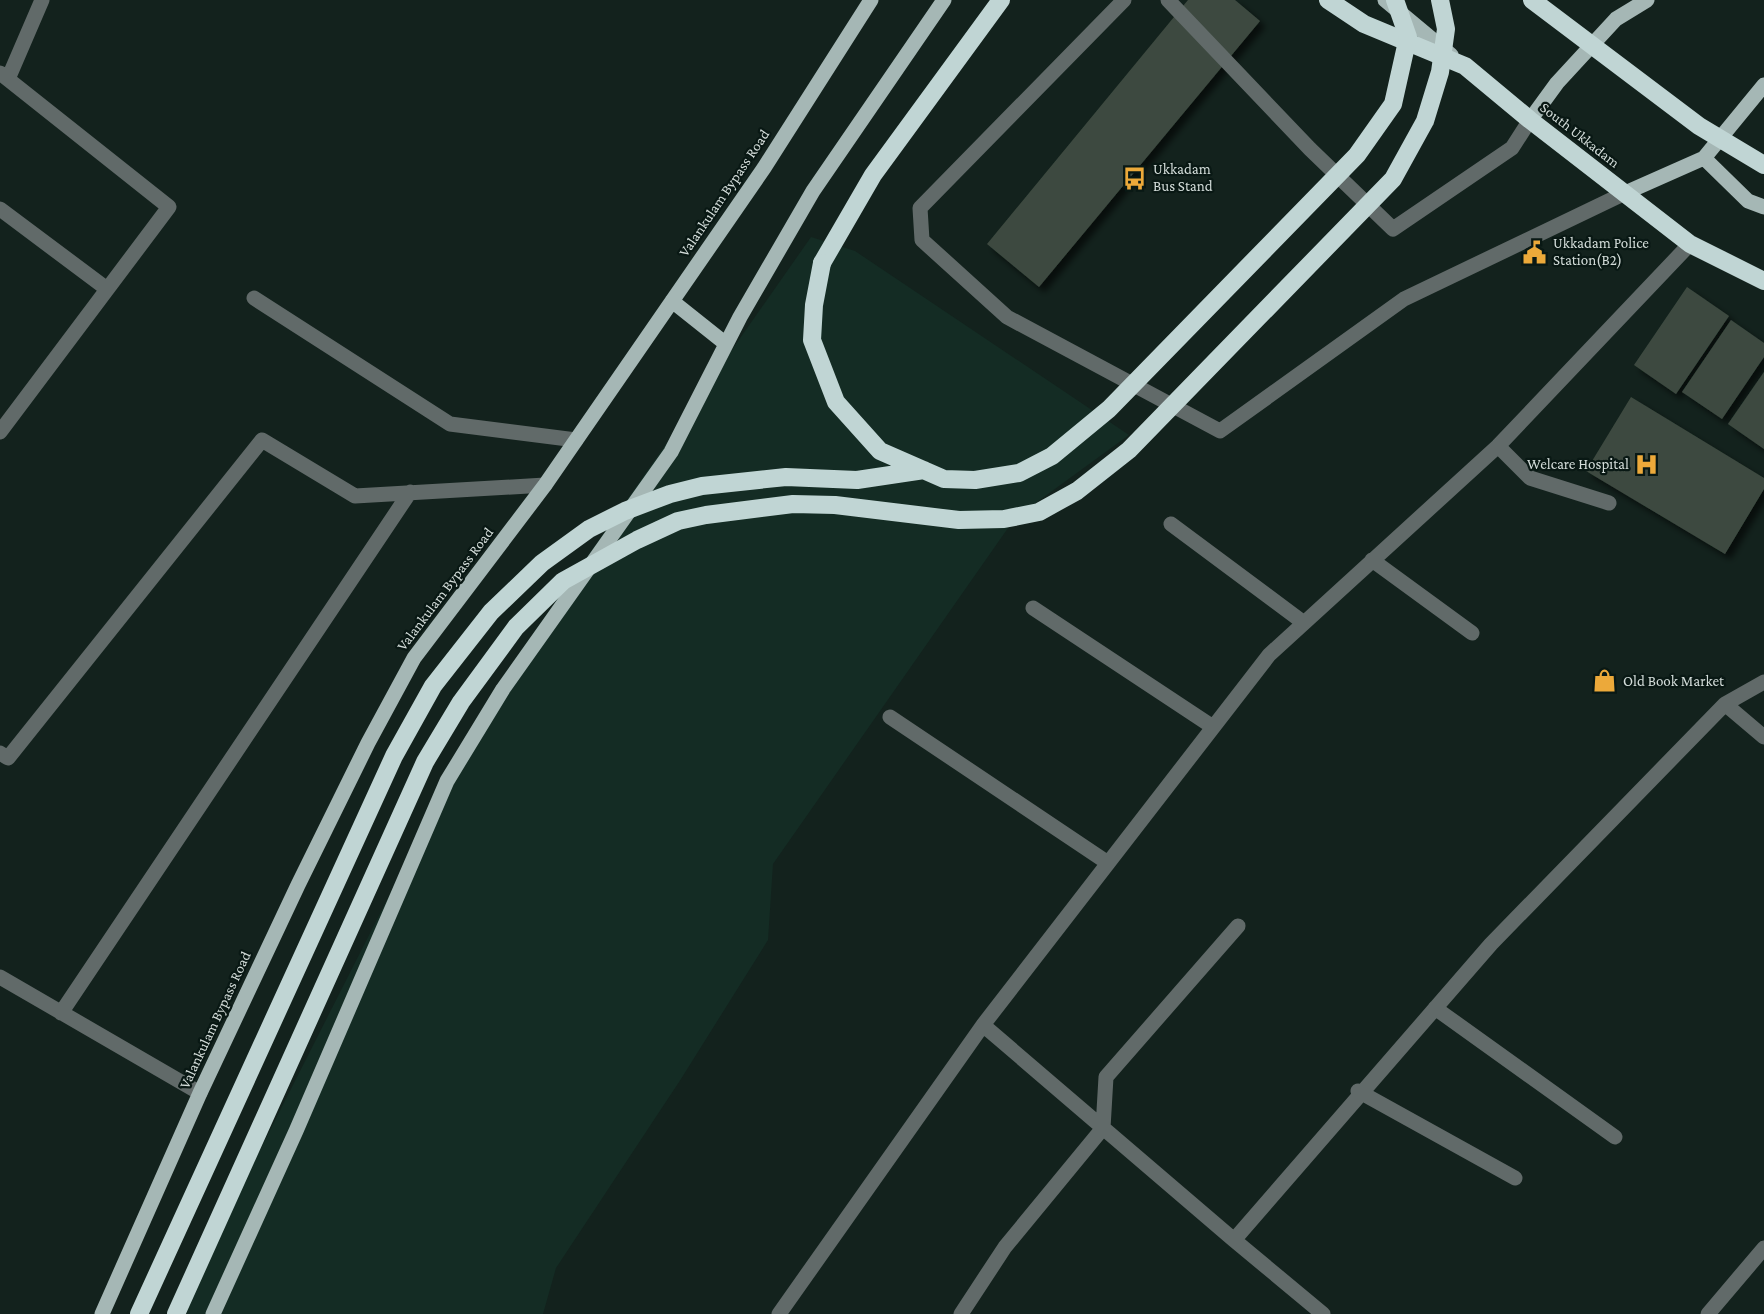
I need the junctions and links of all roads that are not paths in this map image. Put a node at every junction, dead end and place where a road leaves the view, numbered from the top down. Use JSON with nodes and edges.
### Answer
{"nodes":[{"id":1,"x":42,"y":0,"type":"edge"},
{"id":2,"x":871,"y":0,"type":"edge"},
{"id":3,"x":944,"y":0,"type":"edge"},
{"id":4,"x":1001,"y":0,"type":"edge"},
{"id":5,"x":1124,"y":0,"type":"edge"},
{"id":6,"x":1168,"y":0,"type":"edge"},
{"id":7,"x":1328,"y":0,"type":"edge"},
{"id":8,"x":1385,"y":0,"type":"edge"},
{"id":9,"x":1395,"y":0,"type":"edge"},
{"id":10,"x":1440,"y":0,"type":"edge"},
{"id":11,"x":1532,"y":0,"type":"edge"},
{"id":12,"x":1647,"y":0,"type":"edge"},
{"id":13,"x":1465,"y":66,"type":"junction"},
{"id":14,"x":4,"y":76,"type":"edge"},
{"id":15,"x":1764,"y":85,"type":"edge"},
{"id":16,"x":1530,"y":120,"type":"junction"},
{"id":17,"x":1704,"y":158,"type":"junction"},
{"id":18,"x":1764,"y":165,"type":"edge"},
{"id":19,"x":1625,"y":193,"type":"junction"},
{"id":20,"x":1764,"y":207,"type":"edge"},
{"id":21,"x":0,"y":209,"type":"edge"},
{"id":22,"x":1690,"y":244,"type":"junction"},
{"id":23,"x":1764,"y":281,"type":"edge"},
{"id":24,"x":107,"y":289,"type":"junction"},
{"id":25,"x":254,"y":298,"type":"dead end"},
{"id":26,"x":672,"y":302,"type":"junction"},
{"id":27,"x":726,"y":344,"type":"junction"},
{"id":28,"x":0,"y":432,"type":"edge"},
{"id":29,"x":576,"y":440,"type":"junction"},
{"id":30,"x":1498,"y":446,"type":"junction"},
{"id":31,"x":924,"y":470,"type":"junction"},
{"id":32,"x":545,"y":485,"type":"junction"},
{"id":33,"x":410,"y":492,"type":"junction"},
{"id":34,"x":1609,"y":503,"type":"dead end"},
{"id":35,"x":1171,"y":524,"type":"dead end"},
{"id":36,"x":1372,"y":560,"type":"junction"},
{"id":37,"x":1033,"y":608,"type":"dead end"},
{"id":38,"x":1304,"y":623,"type":"junction"},
{"id":39,"x":1472,"y":633,"type":"dead end"},
{"id":40,"x":1764,"y":682,"type":"edge"},
{"id":41,"x":1725,"y":704,"type":"junction"},
{"id":42,"x":890,"y":717,"type":"dead end"},
{"id":43,"x":1213,"y":727,"type":"junction"},
{"id":44,"x":1764,"y":737,"type":"edge"},
{"id":45,"x":0,"y":753,"type":"edge"},
{"id":46,"x":1108,"y":863,"type":"junction"},
{"id":47,"x":1238,"y":926,"type":"dead end"},
{"id":48,"x":0,"y":976,"type":"edge"},
{"id":49,"x":1435,"y":1008,"type":"junction"},
{"id":50,"x":61,"y":1013,"type":"junction"},
{"id":51,"x":983,"y":1025,"type":"junction"},
{"id":52,"x":1359,"y":1092,"type":"junction"},
{"id":53,"x":200,"y":1093,"type":"junction"},
{"id":54,"x":1103,"y":1128,"type":"junction"},
{"id":55,"x":1615,"y":1137,"type":"dead end"},
{"id":56,"x":1515,"y":1178,"type":"dead end"},
{"id":57,"x":1234,"y":1240,"type":"junction"},
{"id":58,"x":1764,"y":1248,"type":"edge"},
{"id":59,"x":102,"y":1314,"type":"edge"},
{"id":60,"x":139,"y":1314,"type":"edge"},
{"id":61,"x":176,"y":1314,"type":"edge"},
{"id":62,"x":213,"y":1314,"type":"edge"},
{"id":63,"x":779,"y":1314,"type":"edge"},
{"id":64,"x":961,"y":1314,"type":"edge"},
{"id":65,"x":1323,"y":1314,"type":"edge"},
{"id":66,"x":1708,"y":1314,"type":"edge"}],
"edges":[{"from":1,"to":14,"type":"street"},
{"from":2,"to":26,"type":"main road","name":"Valankulam Bypass Road"},
{"from":3,"to":27,"type":"main road"},
{"from":4,"to":31,"type":"highway","bridge":true},
{"from":5,"to":19,"type":"street"},
{"from":6,"to":16,"type":"street"},
{"from":7,"to":13,"type":"highway"},
{"from":8,"to":13,"type":"main road","name":"South Ukkadam"},
{"from":9,"to":31,"type":"highway","bridge":true},
{"from":10,"to":61,"type":"highway","bridge":true},
{"from":11,"to":18,"type":"highway","bridge":true},
{"from":12,"to":16,"type":"main road"},
{"from":13,"to":16,"type":"highway","name":"South Ukkadam"},
{"from":14,"to":24,"type":"street"},
{"from":15,"to":17,"type":"main road"},
{"from":16,"to":19,"type":"highway","name":"South Ukkadam"},
{"from":17,"to":19,"type":"main road"},
{"from":17,"to":20,"type":"main road"},
{"from":19,"to":22,"type":"highway","name":"South Ukkadam"},
{"from":21,"to":24,"type":"street"},
{"from":22,"to":23,"type":"highway","name":"South Ukkadam"},
{"from":22,"to":30,"type":"street"},
{"from":24,"to":28,"type":"street"},
{"from":25,"to":29,"type":"street"},
{"from":26,"to":27,"type":"main road"},
{"from":26,"to":29,"type":"main road","name":"Valankulam Bypass Road"},
{"from":27,"to":62,"type":"main road"},
{"from":29,"to":32,"type":"main road","name":"Valankulam Bypass Road"},
{"from":30,"to":34,"type":"street"},
{"from":30,"to":36,"type":"street"},
{"from":31,"to":60,"type":"highway","bridge":true},
{"from":32,"to":33,"type":"street"},
{"from":32,"to":53,"type":"main road","name":"Valankulam Bypass Road"},
{"from":33,"to":45,"type":"street"},
{"from":33,"to":50,"type":"street"},
{"from":35,"to":38,"type":"street"},
{"from":36,"to":38,"type":"street"},
{"from":36,"to":39,"type":"street"},
{"from":37,"to":43,"type":"street"},
{"from":38,"to":43,"type":"street"},
{"from":40,"to":41,"type":"street"},
{"from":41,"to":44,"type":"street"},
{"from":41,"to":49,"type":"street"},
{"from":42,"to":46,"type":"street"},
{"from":43,"to":46,"type":"street"},
{"from":46,"to":51,"type":"street"},
{"from":47,"to":54,"type":"street"},
{"from":48,"to":50,"type":"street"},
{"from":49,"to":52,"type":"street"},
{"from":49,"to":55,"type":"street"},
{"from":50,"to":53,"type":"street"},
{"from":51,"to":54,"type":"street"},
{"from":51,"to":63,"type":"street"},
{"from":52,"to":56,"type":"street"},
{"from":52,"to":57,"type":"street"},
{"from":53,"to":59,"type":"main road","name":"Valankulam Bypass Road"},
{"from":54,"to":57,"type":"street"},
{"from":54,"to":64,"type":"street"},
{"from":57,"to":65,"type":"street"},
{"from":58,"to":66,"type":"street"}]}
